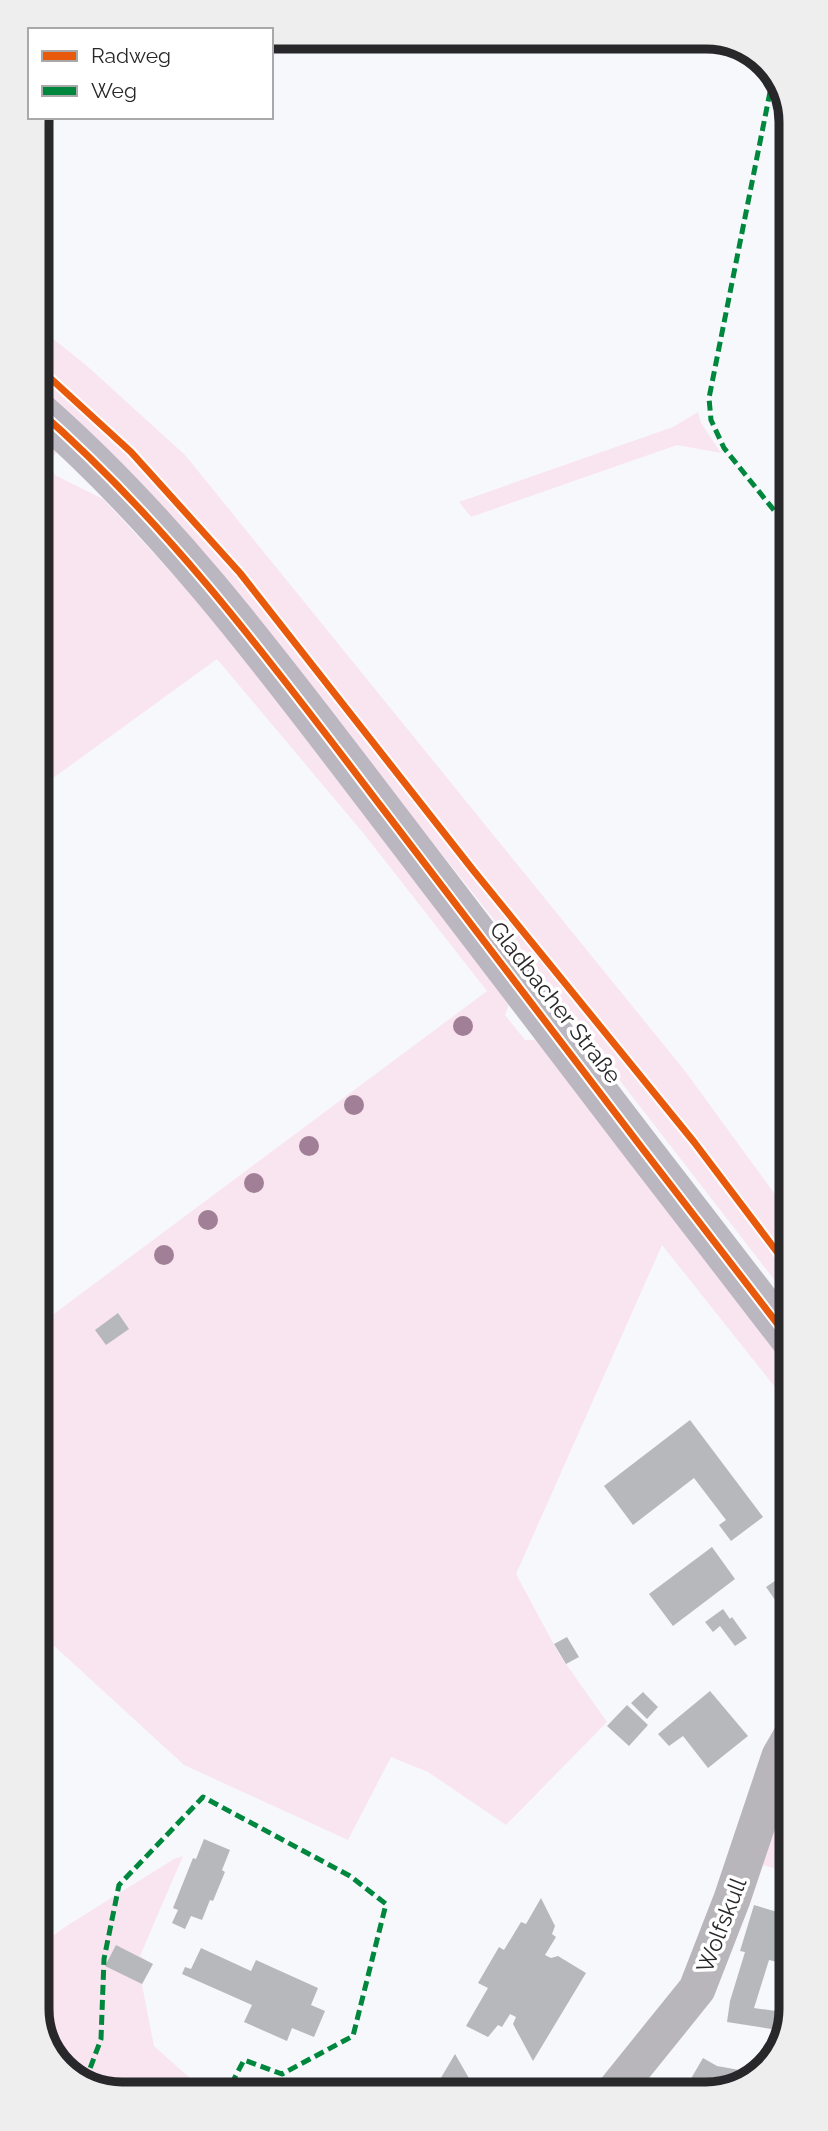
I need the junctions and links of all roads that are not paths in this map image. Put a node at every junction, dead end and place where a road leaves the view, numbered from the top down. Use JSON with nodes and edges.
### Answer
{"nodes":[{"id":1,"x":49,"y":419,"type":"edge"},
{"id":2,"x":779,"y":1326,"type":"edge"},
{"id":3,"x":779,"y":1759,"type":"edge"},
{"id":4,"x":622,"y":2082,"type":"edge"}],
"edges":[{"from":1,"to":2,"type":"main road","name":"Gladbacher Straße"},
{"from":3,"to":4,"type":"street","name":"Wolfskull"}]}
